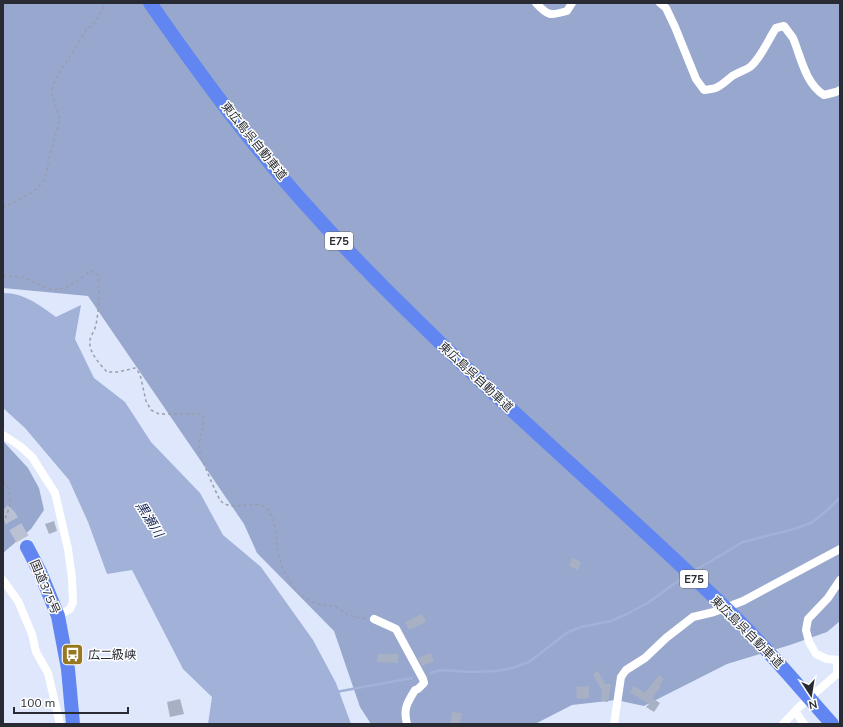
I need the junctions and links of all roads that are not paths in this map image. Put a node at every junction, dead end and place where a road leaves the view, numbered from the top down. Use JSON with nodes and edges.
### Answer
{"nodes":[{"id":1,"x":150,"y":3,"type":"edge"},
{"id":2,"x":536,"y":3,"type":"edge"},
{"id":3,"x":572,"y":3,"type":"edge"},
{"id":4,"x":660,"y":3,"type":"edge"},
{"id":5,"x":840,"y":90,"type":"edge"},
{"id":6,"x":3,"y":435,"type":"edge"},
{"id":7,"x":27,"y":547,"type":"tunnel mouth"},
{"id":8,"x":840,"y":549,"type":"edge"},
{"id":9,"x":3,"y":580,"type":"edge"},
{"id":10,"x":840,"y":580,"type":"edge"},
{"id":11,"x":58,"y":616,"type":"junction"},
{"id":12,"x":374,"y":620,"type":"road end"},
{"id":13,"x":838,"y":660,"type":"edge"},
{"id":14,"x":796,"y":709,"type":"junction"},
{"id":15,"x":60,"y":724,"type":"edge"},
{"id":16,"x":74,"y":724,"type":"edge"},
{"id":17,"x":407,"y":724,"type":"edge"},
{"id":18,"x":614,"y":724,"type":"edge"},
{"id":19,"x":783,"y":724,"type":"edge"},
{"id":20,"x":804,"y":724,"type":"edge"},
{"id":21,"x":832,"y":724,"type":"edge"}],
"edges":[{"from":1,"to":21,"type":"highway","name":"東広島呉自動車道","number":"E75"},
{"from":2,"to":3,"type":"street"},
{"from":4,"to":5,"type":"street"},
{"from":6,"to":11,"type":"street"},
{"from":7,"to":11,"type":"highway","name":"国道375号"},
{"from":8,"to":18,"type":"street"},
{"from":9,"to":15,"type":"street"},
{"from":10,"to":13,"type":"street"},
{"from":11,"to":16,"type":"highway","name":"国道375号"},
{"from":12,"to":17,"type":"street"},
{"from":13,"to":14,"type":"street"},
{"from":14,"to":19,"type":"street"},
{"from":14,"to":20,"type":"street"}]}
